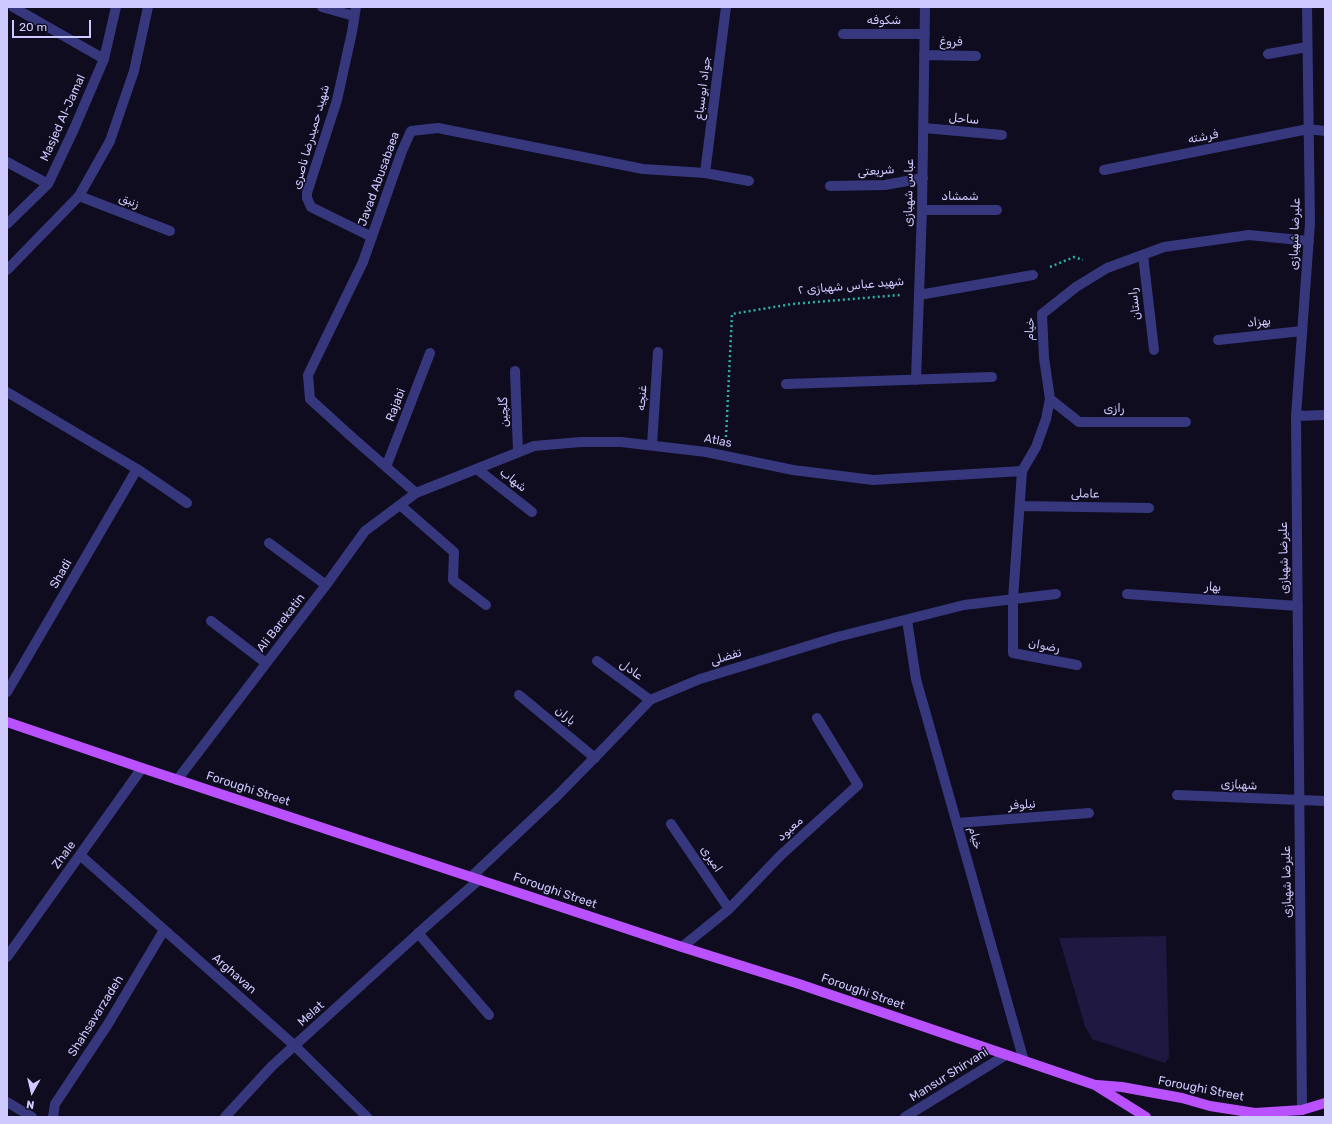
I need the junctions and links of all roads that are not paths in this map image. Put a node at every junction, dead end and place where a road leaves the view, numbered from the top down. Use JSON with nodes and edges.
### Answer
{"nodes":[{"id":1,"x":13,"y":7,"type":"edge"},
{"id":2,"x":116,"y":7,"type":"edge"},
{"id":3,"x":148,"y":7,"type":"edge"},
{"id":4,"x":322,"y":7,"type":"edge"},
{"id":5,"x":726,"y":7,"type":"edge"},
{"id":6,"x":925,"y":7,"type":"edge"},
{"id":7,"x":1307,"y":7,"type":"edge"},
{"id":8,"x":355,"y":12,"type":"edge"},
{"id":9,"x":843,"y":34,"type":"dead end"},
{"id":10,"x":925,"y":34,"type":"junction"},
{"id":11,"x":1307,"y":47,"type":"junction"},
{"id":12,"x":1268,"y":54,"type":"dead end"},
{"id":13,"x":924,"y":55,"type":"junction"},
{"id":14,"x":976,"y":56,"type":"dead end"},
{"id":15,"x":104,"y":58,"type":"junction"},
{"id":16,"x":924,"y":128,"type":"junction"},
{"id":17,"x":1308,"y":129,"type":"junction"},
{"id":18,"x":1325,"y":131,"type":"edge"},
{"id":19,"x":1002,"y":135,"type":"dead end"},
{"id":20,"x":7,"y":162,"type":"edge"},
{"id":21,"x":1104,"y":170,"type":"dead end"},
{"id":22,"x":705,"y":173,"type":"junction"},
{"id":23,"x":923,"y":178,"type":"junction"},
{"id":24,"x":749,"y":181,"type":"dead end"},
{"id":25,"x":48,"y":184,"type":"junction"},
{"id":26,"x":830,"y":186,"type":"dead end"},
{"id":27,"x":79,"y":196,"type":"junction"},
{"id":28,"x":922,"y":210,"type":"junction"},
{"id":29,"x":997,"y":210,"type":"dead end"},
{"id":30,"x":7,"y":224,"type":"edge"},
{"id":31,"x":170,"y":231,"type":"dead end"},
{"id":32,"x":372,"y":237,"type":"junction"},
{"id":33,"x":1309,"y":241,"type":"junction"},
{"id":34,"x":1143,"y":255,"type":"junction"},
{"id":35,"x":7,"y":270,"type":"edge"},
{"id":36,"x":1033,"y":275,"type":"road end"},
{"id":37,"x":919,"y":295,"type":"junction"},
{"id":38,"x":1302,"y":331,"type":"junction"},
{"id":39,"x":1218,"y":340,"type":"dead end"},
{"id":40,"x":1154,"y":350,"type":"dead end"},
{"id":41,"x":658,"y":352,"type":"dead end"},
{"id":42,"x":430,"y":353,"type":"dead end"},
{"id":43,"x":515,"y":371,"type":"dead end"},
{"id":44,"x":992,"y":377,"type":"dead end"},
{"id":45,"x":916,"y":380,"type":"junction"},
{"id":46,"x":786,"y":384,"type":"dead end"},
{"id":47,"x":7,"y":392,"type":"edge"},
{"id":48,"x":1050,"y":399,"type":"junction"},
{"id":49,"x":1325,"y":415,"type":"edge"},
{"id":50,"x":1296,"y":416,"type":"junction"},
{"id":51,"x":1186,"y":422,"type":"dead end"},
{"id":52,"x":652,"y":445,"type":"junction"},
{"id":53,"x":518,"y":452,"type":"junction"},
{"id":54,"x":386,"y":467,"type":"junction"},
{"id":55,"x":137,"y":469,"type":"junction"},
{"id":56,"x":477,"y":469,"type":"junction"},
{"id":57,"x":1022,"y":471,"type":"junction"},
{"id":58,"x":416,"y":493,"type":"junction"},
{"id":59,"x":187,"y":503,"type":"dead end"},
{"id":60,"x":400,"y":505,"type":"junction"},
{"id":61,"x":1020,"y":506,"type":"junction"},
{"id":62,"x":1150,"y":508,"type":"dead end"},
{"id":63,"x":532,"y":512,"type":"dead end"},
{"id":64,"x":269,"y":543,"type":"dead end"},
{"id":65,"x":326,"y":585,"type":"junction"},
{"id":66,"x":1056,"y":594,"type":"dead end"},
{"id":67,"x":1127,"y":594,"type":"dead end"},
{"id":68,"x":1013,"y":599,"type":"junction"},
{"id":69,"x":486,"y":605,"type":"dead end"},
{"id":70,"x":1298,"y":606,"type":"junction"},
{"id":71,"x":907,"y":620,"type":"junction"},
{"id":72,"x":211,"y":621,"type":"dead end"},
{"id":73,"x":597,"y":661,"type":"dead end"},
{"id":74,"x":266,"y":663,"type":"junction"},
{"id":75,"x":1077,"y":665,"type":"dead end"},
{"id":76,"x":7,"y":692,"type":"edge"},
{"id":77,"x":519,"y":695,"type":"dead end"},
{"id":78,"x":650,"y":700,"type":"junction"},
{"id":79,"x":817,"y":718,"type":"dead end"},
{"id":80,"x":7,"y":722,"type":"edge"},
{"id":81,"x":595,"y":758,"type":"junction"},
{"id":82,"x":142,"y":768,"type":"junction"},
{"id":83,"x":177,"y":780,"type":"junction"},
{"id":84,"x":1177,"y":795,"type":"dead end"},
{"id":85,"x":1299,"y":801,"type":"junction"},
{"id":86,"x":1325,"y":801,"type":"edge"},
{"id":87,"x":1089,"y":813,"type":"dead end"},
{"id":88,"x":957,"y":823,"type":"junction"},
{"id":89,"x":671,"y":824,"type":"dead end"},
{"id":90,"x":80,"y":855,"type":"junction"},
{"id":91,"x":476,"y":878,"type":"junction"},
{"id":92,"x":729,"y":909,"type":"junction"},
{"id":93,"x":164,"y":930,"type":"junction"},
{"id":94,"x":418,"y":933,"type":"junction"},
{"id":95,"x":682,"y":947,"type":"junction"},
{"id":96,"x":7,"y":956,"type":"edge"},
{"id":97,"x":489,"y":1015,"type":"dead end"},
{"id":98,"x":295,"y":1046,"type":"junction"},
{"id":99,"x":1006,"y":1055,"type":"junction"},
{"id":100,"x":1024,"y":1061,"type":"junction"},
{"id":101,"x":1095,"y":1085,"type":"junction"},
{"id":102,"x":7,"y":1102,"type":"edge"},
{"id":103,"x":1325,"y":1103,"type":"edge"},
{"id":104,"x":1302,"y":1110,"type":"junction"},
{"id":105,"x":1220,"y":1112,"type":"edge"},
{"id":106,"x":32,"y":1117,"type":"edge"},
{"id":107,"x":53,"y":1117,"type":"edge"},
{"id":108,"x":225,"y":1117,"type":"edge"},
{"id":109,"x":367,"y":1117,"type":"edge"},
{"id":110,"x":905,"y":1117,"type":"edge"},
{"id":111,"x":1146,"y":1117,"type":"edge"}],
"edges":[{"from":1,"to":15,"type":"street"},
{"from":2,"to":15,"type":"street","name":"Masjed Al-Jamal"},
{"from":3,"to":27,"type":"street"},
{"from":4,"to":8,"type":"street"},
{"from":5,"to":22,"type":"street","name":"جواد ابوسباع"},
{"from":6,"to":10,"type":"street","name":"عباس شهبازی"},
{"from":7,"to":11,"type":"street","name":"علیرضا شهبازی"},
{"from":8,"to":32,"type":"street","name":"شهید حمیدرضا ناصری"},
{"from":9,"to":10,"type":"street","name":"شکوفه"},
{"from":10,"to":13,"type":"street","name":"عباس شهبازی"},
{"from":11,"to":12,"type":"street"},
{"from":11,"to":17,"type":"street","name":"علیرضا شهبازی"},
{"from":13,"to":14,"type":"street","name":"فروغ"},
{"from":13,"to":16,"type":"street","name":"عباس شهبازی"},
{"from":15,"to":25,"type":"street","name":"Masjed Al-Jamal"},
{"from":16,"to":19,"type":"street","name":"ساحل"},
{"from":16,"to":23,"type":"street","name":"عباس شهبازی"},
{"from":17,"to":18,"type":"street","name":"فرشته"},
{"from":17,"to":21,"type":"street","name":"فرشته"},
{"from":17,"to":33,"type":"street","name":"علیرضا شهبازی"},
{"from":20,"to":25,"type":"street"},
{"from":22,"to":24,"type":"street","name":"Javad Abusabaea"},
{"from":22,"to":32,"type":"street","name":"Javad Abusabaea"},
{"from":23,"to":26,"type":"street","name":"شریعتی"},
{"from":23,"to":28,"type":"street","name":"عباس شهبازی"},
{"from":25,"to":30,"type":"street","name":"Masjed Al-Jamal"},
{"from":27,"to":31,"type":"street","name":"زنبق"},
{"from":27,"to":35,"type":"street"},
{"from":28,"to":29,"type":"street","name":"شمشاد"},
{"from":28,"to":37,"type":"street","name":"عباس شهبازی"},
{"from":32,"to":54,"type":"street","name":"Javad Abusabaea"},
{"from":33,"to":34,"type":"street","name":"خیام"},
{"from":33,"to":38,"type":"street","name":"علیرضا شهبازی"},
{"from":34,"to":40,"type":"street","name":"راستان"},
{"from":34,"to":48,"type":"street","name":"خیام"},
{"from":36,"to":37,"type":"street","name":"شهید عباس شهبازی ۲"},
{"from":37,"to":45,"type":"street","name":"عباس شهبازی"},
{"from":38,"to":39,"type":"street","name":"بهزاد"},
{"from":38,"to":50,"type":"street","name":"علیرضا شهبازی"},
{"from":41,"to":52,"type":"street","name":"غنچه"},
{"from":42,"to":54,"type":"street","name":"Rajabi"},
{"from":43,"to":53,"type":"street","name":"گلچین"},
{"from":44,"to":45,"type":"street"},
{"from":45,"to":46,"type":"street"},
{"from":47,"to":55,"type":"street"},
{"from":48,"to":51,"type":"street","name":"رازی"},
{"from":48,"to":57,"type":"street","name":"خیام"},
{"from":49,"to":50,"type":"street"},
{"from":50,"to":70,"type":"street","name":"علیرضا شهبازی"},
{"from":52,"to":53,"type":"street","name":"Atlas"},
{"from":52,"to":57,"type":"street","name":"Atlas"},
{"from":53,"to":56,"type":"street","name":"Atlas"},
{"from":54,"to":58,"type":"street","name":"Javad Abusabaea"},
{"from":55,"to":59,"type":"street"},
{"from":55,"to":76,"type":"street","name":"Shadi"},
{"from":56,"to":58,"type":"street","name":"Atlas"},
{"from":56,"to":63,"type":"street","name":"شهاب"},
{"from":57,"to":61,"type":"street","name":"خیام"},
{"from":58,"to":60,"type":"street","name":"Ali Barekatin"},
{"from":60,"to":65,"type":"street","name":"Ali Barekatin"},
{"from":60,"to":69,"type":"street"},
{"from":61,"to":62,"type":"street","name":"عاملی"},
{"from":61,"to":68,"type":"street","name":"خیام"},
{"from":64,"to":65,"type":"street"},
{"from":65,"to":74,"type":"street","name":"Ali Barekatin"},
{"from":66,"to":68,"type":"street","name":"تفضلی"},
{"from":67,"to":70,"type":"street","name":"بهار"},
{"from":68,"to":71,"type":"street","name":"تفضلی"},
{"from":68,"to":75,"type":"street","name":"رضوان"},
{"from":70,"to":85,"type":"street","name":"علیرضا شهبازی"},
{"from":71,"to":78,"type":"street","name":"تفضلی"},
{"from":71,"to":88,"type":"street","name":"خیام"},
{"from":72,"to":74,"type":"street"},
{"from":73,"to":78,"type":"street","name":"عادل"},
{"from":74,"to":83,"type":"street","name":"Ali Barekatin"},
{"from":77,"to":81,"type":"street","name":"باران"},
{"from":78,"to":81,"type":"street","name":"تفضلی"},
{"from":79,"to":92,"type":"street","name":"معبود"},
{"from":80,"to":82,"type":"main road","name":"Foroughi Street"},
{"from":81,"to":91,"type":"street","name":"تفضلی"},
{"from":82,"to":83,"type":"main road","name":"Foroughi Street"},
{"from":82,"to":90,"type":"street","name":"Zhale"},
{"from":83,"to":91,"type":"main road","name":"Foroughi Street"},
{"from":84,"to":85,"type":"street","name":"شهبازی"},
{"from":85,"to":86,"type":"street","name":"شهبازی"},
{"from":85,"to":104,"type":"street","name":"علیرضا شهبازی"},
{"from":87,"to":88,"type":"street","name":"نیلوفر"},
{"from":88,"to":100,"type":"street","name":"خیام"},
{"from":89,"to":92,"type":"street","name":"امیری"},
{"from":90,"to":93,"type":"street","name":"Arghavan"},
{"from":90,"to":96,"type":"street","name":"Zhale"},
{"from":91,"to":94,"type":"street","name":"Melat"},
{"from":91,"to":95,"type":"main road","name":"Foroughi Street"},
{"from":92,"to":95,"type":"street","name":"معبود"},
{"from":93,"to":98,"type":"street","name":"Arghavan"},
{"from":93,"to":107,"type":"street","name":"Shahsavarzadeh"},
{"from":94,"to":97,"type":"street"},
{"from":94,"to":98,"type":"street","name":"Melat"},
{"from":95,"to":99,"type":"main road","name":"Foroughi Street"},
{"from":98,"to":108,"type":"street","name":"Melat"},
{"from":98,"to":109,"type":"street","name":"Arghavan"},
{"from":99,"to":100,"type":"main road","name":"Foroughi Street"},
{"from":99,"to":110,"type":"street","name":"Mansur Shirvani"},
{"from":100,"to":101,"type":"main road","name":"Foroughi Street"},
{"from":101,"to":105,"type":"main road","name":"Foroughi Street"},
{"from":101,"to":111,"type":"main road","name":"Foroughi Street"},
{"from":102,"to":106,"type":"street"},
{"from":103,"to":104,"type":"main road","name":"Foroughi Street"},
{"from":104,"to":105,"type":"main road","name":"Foroughi Street"}]}
